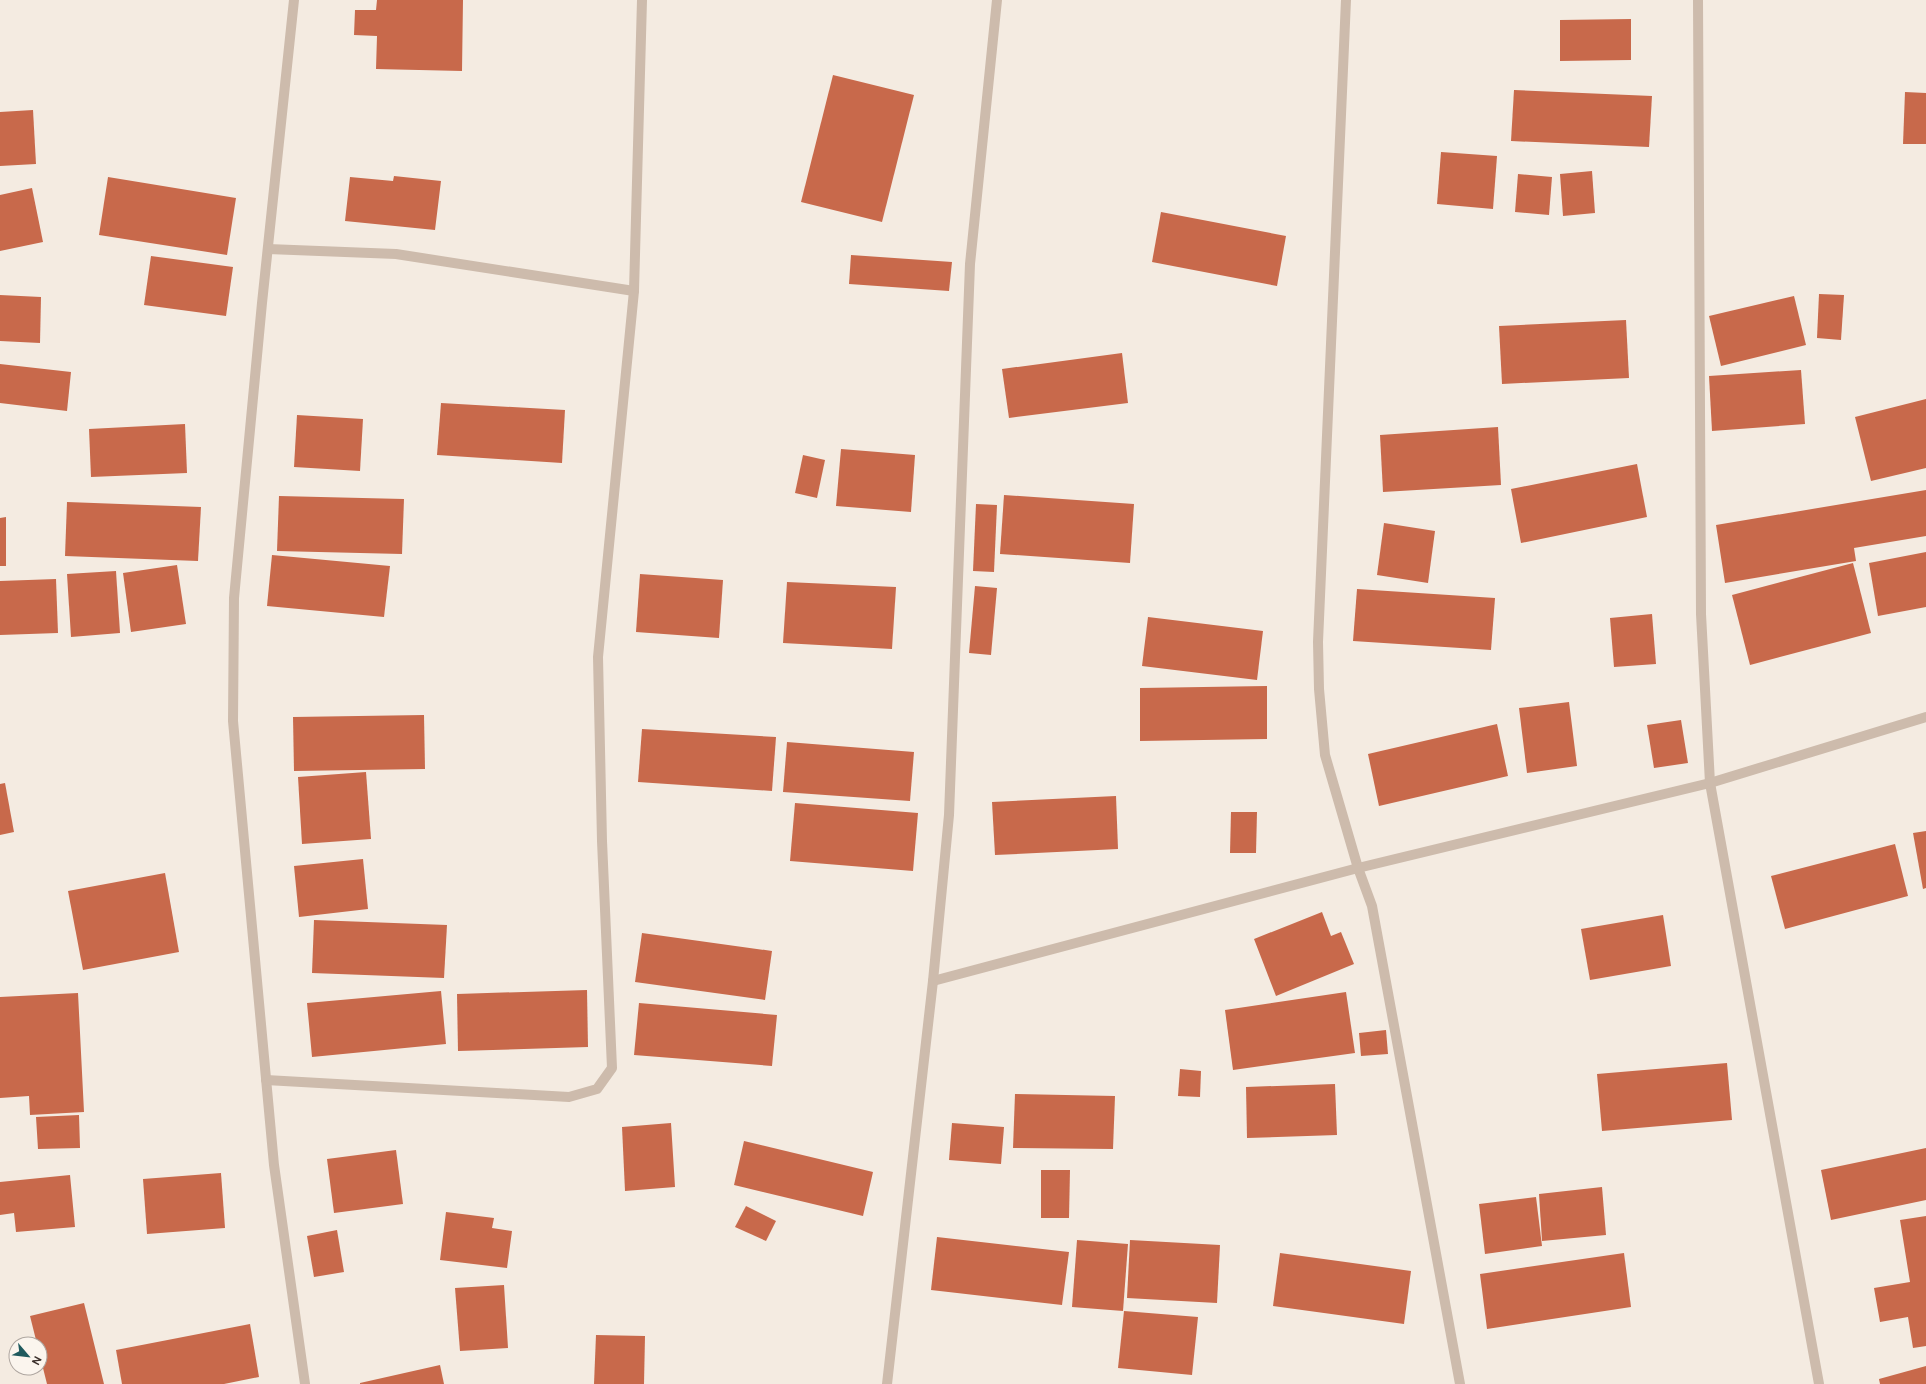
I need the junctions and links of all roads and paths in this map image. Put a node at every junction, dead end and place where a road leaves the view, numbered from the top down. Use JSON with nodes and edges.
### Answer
{"nodes":[{"id":1,"x":294,"y":0,"type":"edge"},
{"id":2,"x":642,"y":0,"type":"edge"},
{"id":3,"x":997,"y":0,"type":"edge"},
{"id":4,"x":1346,"y":0,"type":"edge"},
{"id":5,"x":1698,"y":0,"type":"edge"},
{"id":6,"x":268,"y":249,"type":"junction"},
{"id":7,"x":634,"y":290,"type":"junction"},
{"id":8,"x":1926,"y":717,"type":"edge"},
{"id":9,"x":1710,"y":783,"type":"junction"},
{"id":10,"x":1358,"y":868,"type":"junction"},
{"id":11,"x":933,"y":981,"type":"junction"},
{"id":12,"x":266,"y":1080,"type":"junction"},
{"id":13,"x":305,"y":1384,"type":"edge"},
{"id":14,"x":886,"y":1384,"type":"edge"},
{"id":15,"x":1460,"y":1384,"type":"edge"},
{"id":16,"x":1819,"y":1384,"type":"edge"}],
"edges":[{"from":1,"to":6,"type":"street"},
{"from":2,"to":7,"type":"street"},
{"from":3,"to":11,"type":"street"},
{"from":4,"to":10,"type":"street"},
{"from":5,"to":9,"type":"street"},
{"from":6,"to":7,"type":"street"},
{"from":6,"to":12,"type":"street"},
{"from":7,"to":12,"type":"street"},
{"from":8,"to":9,"type":"street"},
{"from":9,"to":10,"type":"street"},
{"from":9,"to":16,"type":"street"},
{"from":10,"to":11,"type":"street"},
{"from":10,"to":15,"type":"street"},
{"from":11,"to":14,"type":"street"},
{"from":12,"to":13,"type":"street"}]}
